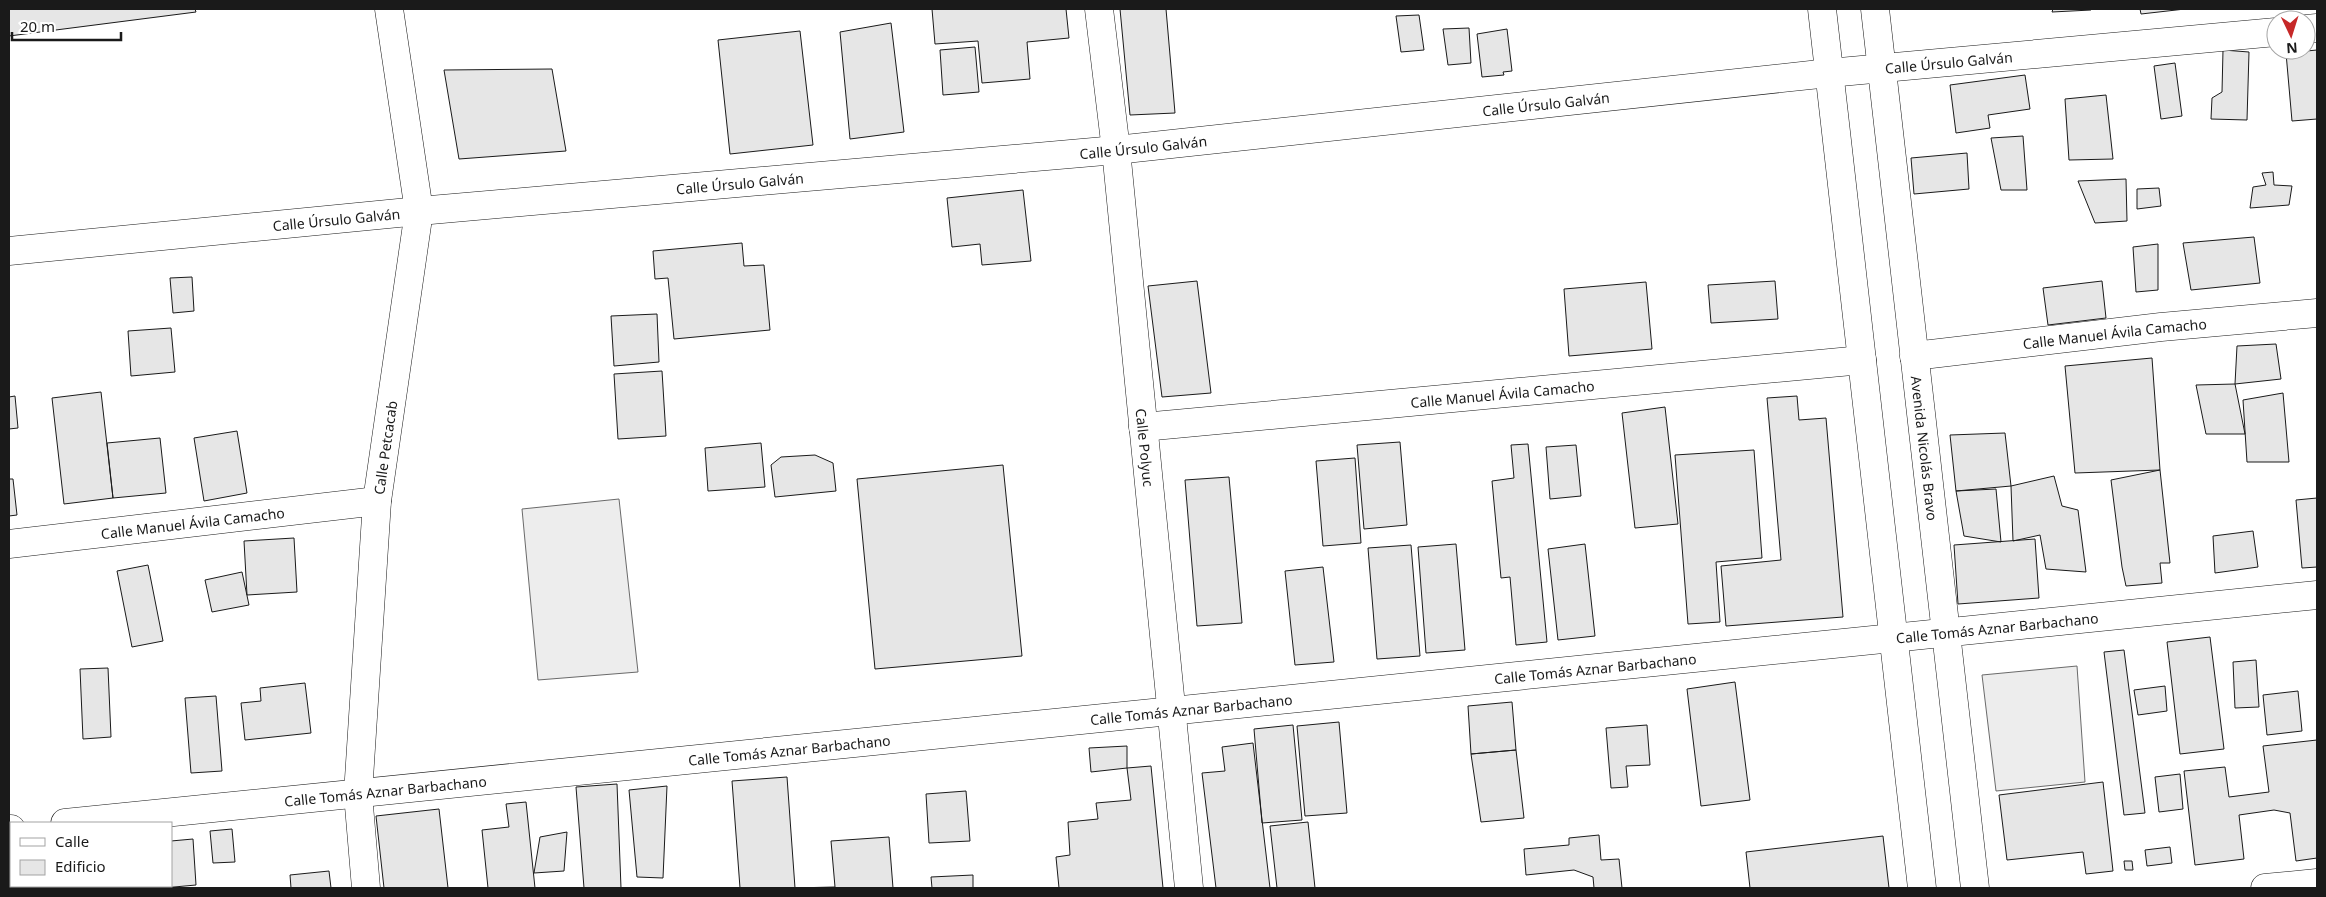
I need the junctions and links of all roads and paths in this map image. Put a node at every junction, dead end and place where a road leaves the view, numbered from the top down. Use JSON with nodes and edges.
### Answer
{"nodes":[{"id":1,"x":389,"y":9,"type":"edge"},
{"id":2,"x":1099,"y":9,"type":"edge"},
{"id":3,"x":1822,"y":9,"type":"edge"},
{"id":4,"x":1875,"y":9,"type":"edge"},
{"id":5,"x":2266,"y":33,"type":"edge"},
{"id":6,"x":1882,"y":70,"type":"junction"},
{"id":7,"x":1829,"y":73,"type":"junction"},
{"id":8,"x":1116,"y":150,"type":"junction"},
{"id":9,"x":419,"y":211,"type":"junction"},
{"id":10,"x":9,"y":251,"type":"edge"},
{"id":11,"x":2317,"y":313,"type":"edge"},
{"id":12,"x":1914,"y":356,"type":"junction"},
{"id":13,"x":1862,"y":360,"type":"junction"},
{"id":14,"x":1142,"y":427,"type":"junction"},
{"id":15,"x":377,"y":500,"type":"junction"},
{"id":16,"x":9,"y":544,"type":"edge"},
{"id":17,"x":2317,"y":595,"type":"edge"},
{"id":18,"x":1946,"y":634,"type":"junction"},
{"id":19,"x":1894,"y":639,"type":"junction"},
{"id":20,"x":1173,"y":712,"type":"junction"},
{"id":21,"x":358,"y":794,"type":"junction"},
{"id":22,"x":75,"y":822,"type":"edge"},
{"id":23,"x":2317,"y":883,"type":"edge"},
{"id":24,"x":366,"y":888,"type":"edge"},
{"id":25,"x":1190,"y":888,"type":"edge"},
{"id":26,"x":1922,"y":888,"type":"edge"},
{"id":27,"x":1975,"y":888,"type":"edge"},
{"id":28,"x":2265,"y":888,"type":"edge"}],
"edges":[{"from":1,"to":9,"type":"street","name":"Calle Petcacab"},
{"from":2,"to":8,"type":"street","name":"Calle Polyuc"},
{"from":3,"to":7,"type":"street"},
{"from":4,"to":6,"type":"street","name":"Avenida Nicolás Bravo"},
{"from":5,"to":6,"type":"street","name":"Calle Úrsulo Galván"},
{"from":6,"to":7,"type":"street","name":"Calle Úrsulo Galván"},
{"from":6,"to":12,"type":"street","name":"Avenida Nicolás Bravo"},
{"from":7,"to":8,"type":"street","name":"Calle Úrsulo Galván"},
{"from":7,"to":13,"type":"street"},
{"from":8,"to":9,"type":"street","name":"Calle Úrsulo Galván"},
{"from":8,"to":14,"type":"street","name":"Calle Polyuc"},
{"from":9,"to":10,"type":"street","name":"Calle Úrsulo Galván"},
{"from":9,"to":15,"type":"street","name":"Calle Petcacab"},
{"from":11,"to":12,"type":"street","name":"Calle Manuel Ávila Camacho"},
{"from":12,"to":18,"type":"street","name":"Avenida Nicolás Bravo"},
{"from":13,"to":14,"type":"street","name":"Calle Manuel Ávila Camacho"},
{"from":13,"to":19,"type":"street"},
{"from":14,"to":20,"type":"street","name":"Calle Polyuc"},
{"from":15,"to":16,"type":"street","name":"Calle Manuel Ávila Camacho"},
{"from":15,"to":21,"type":"street","name":"Calle Petcacab"},
{"from":17,"to":18,"type":"street","name":"Calle Tomás Aznar Barbachano"},
{"from":18,"to":19,"type":"street","name":"Calle Tomás Aznar Barbachano"},
{"from":18,"to":27,"type":"street","name":"Avenida Nicolás Bravo"},
{"from":19,"to":20,"type":"street","name":"Calle Tomás Aznar Barbachano"},
{"from":19,"to":26,"type":"street"},
{"from":20,"to":21,"type":"street","name":"Calle Tomás Aznar Barbachano"},
{"from":20,"to":25,"type":"street","name":"Calle Polyuc"},
{"from":21,"to":22,"type":"street","name":"Calle Tomás Aznar Barbachano"},
{"from":21,"to":24,"type":"street","name":"Calle Petcacab"},
{"from":23,"to":28,"type":"street"}]}
